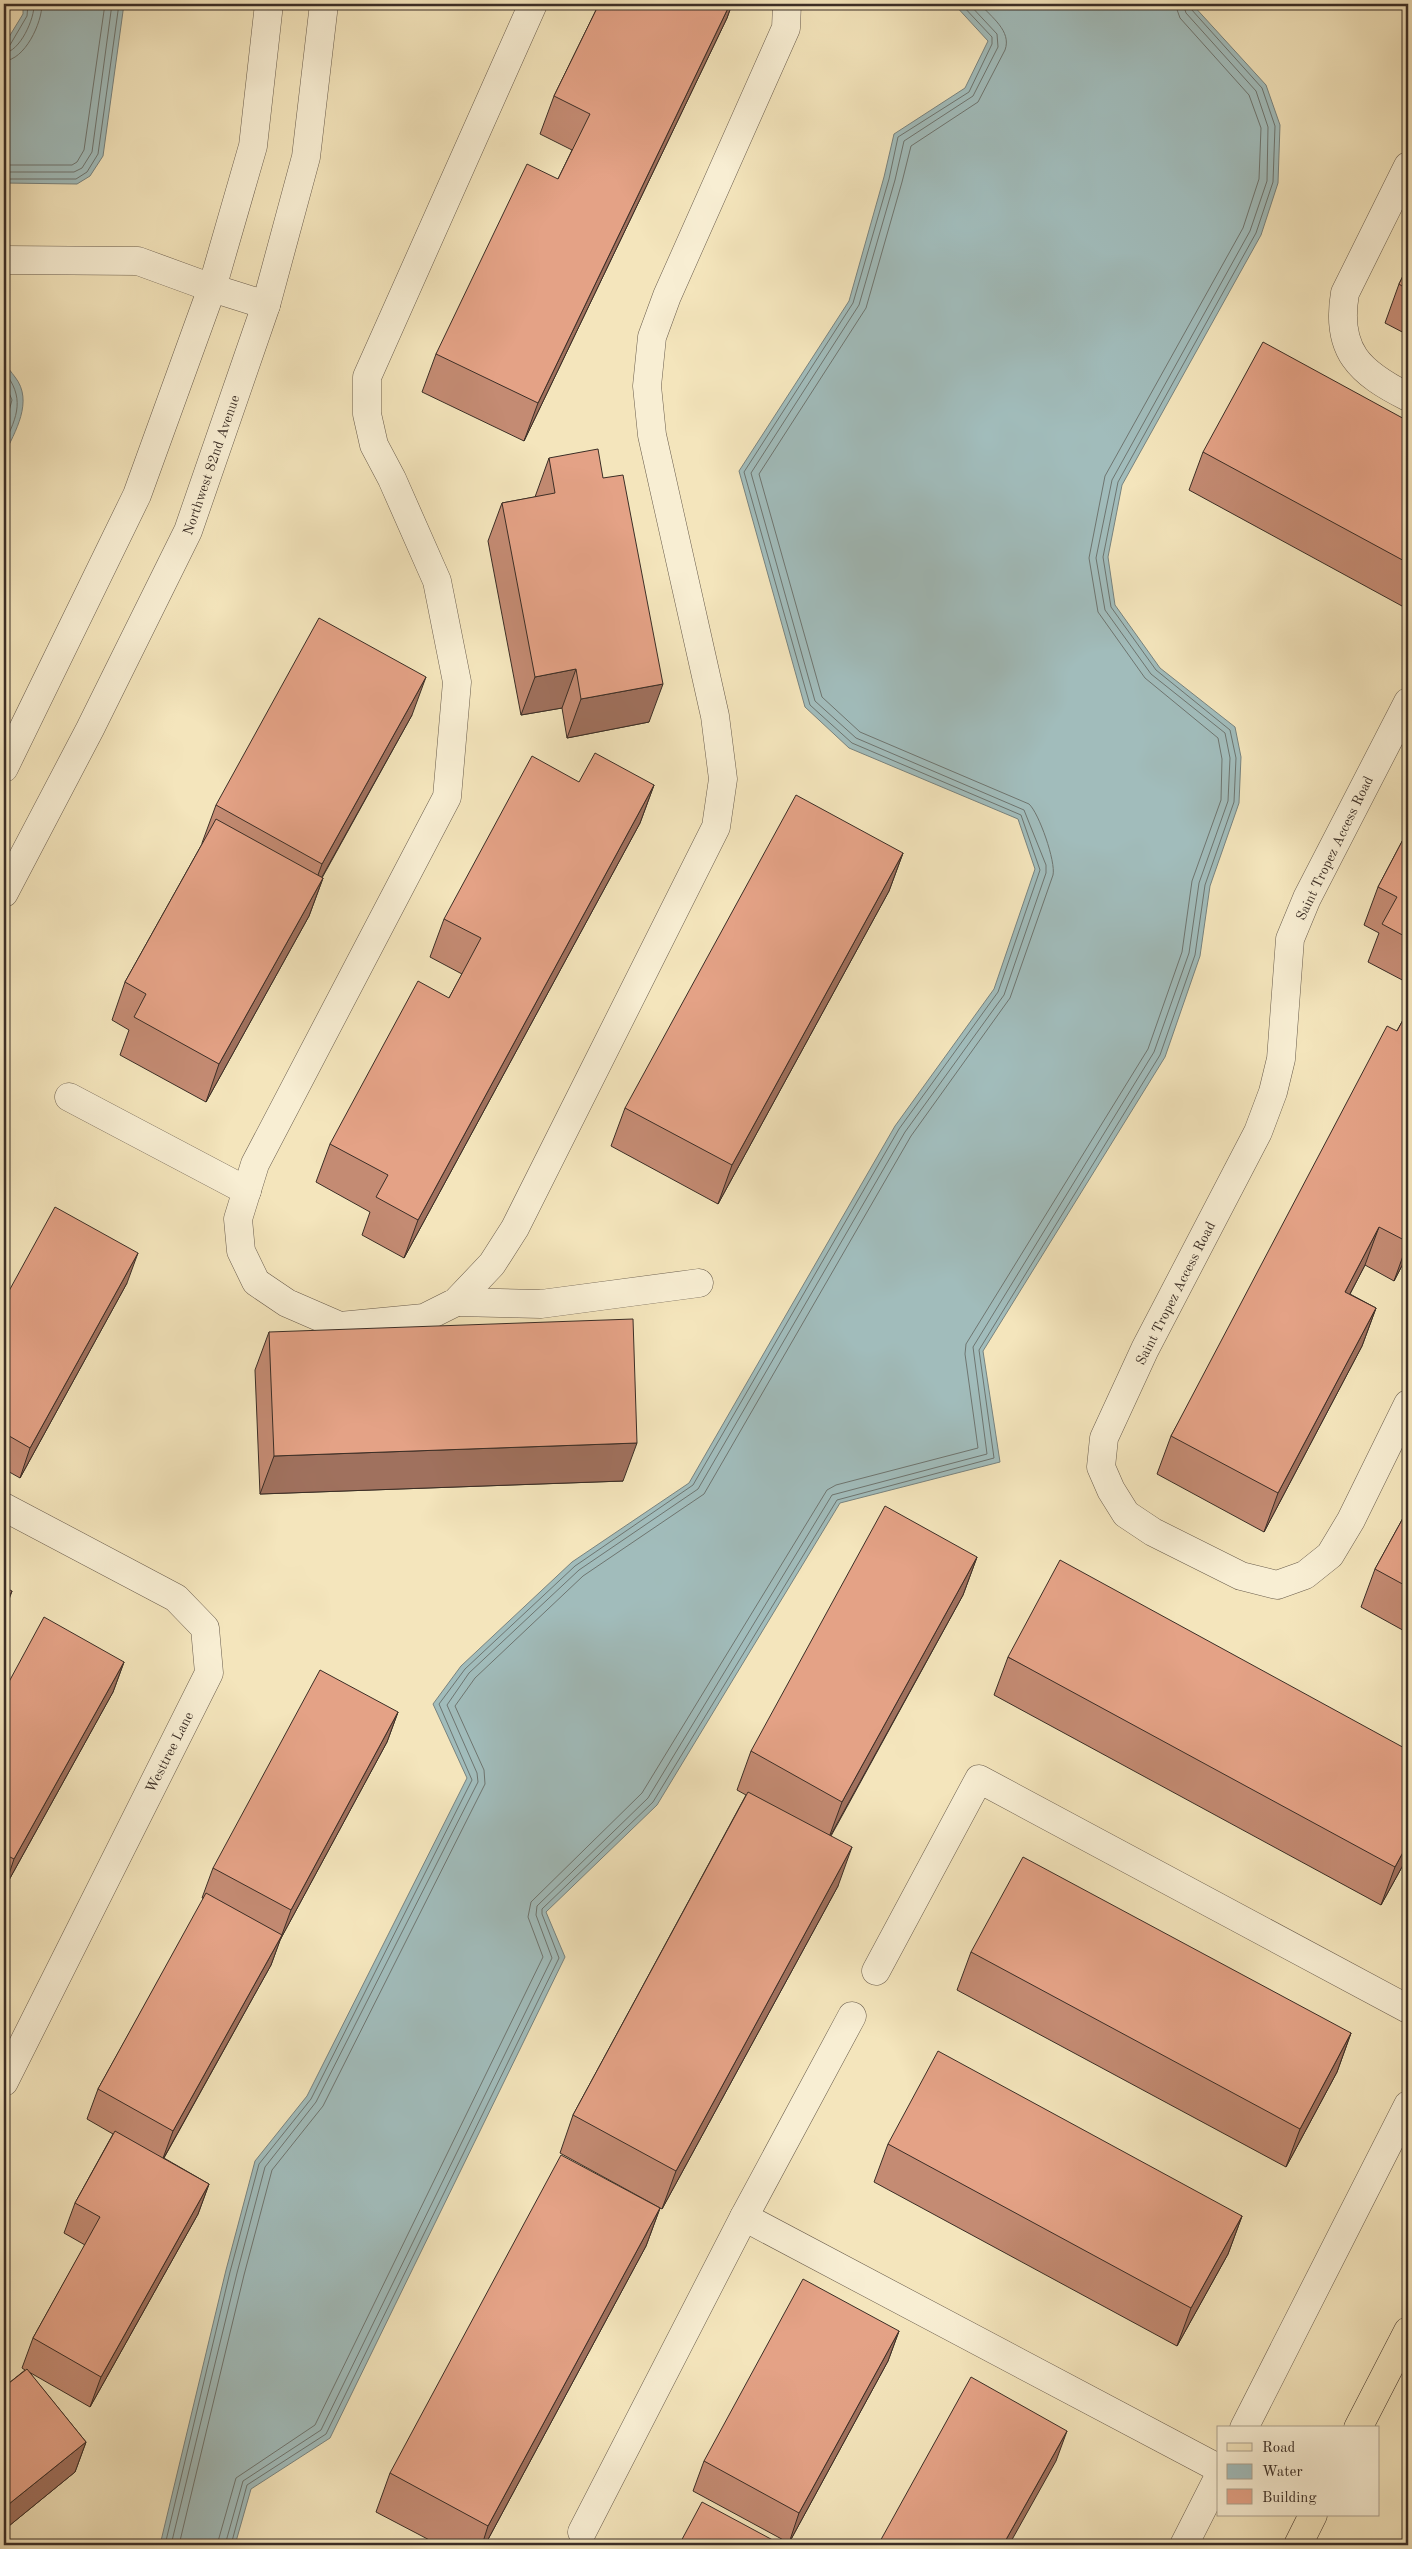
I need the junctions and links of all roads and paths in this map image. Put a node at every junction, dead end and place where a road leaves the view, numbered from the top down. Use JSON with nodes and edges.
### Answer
{"nodes":[{"id":1,"x":269,"y":4,"type":"edge"},
{"id":2,"x":324,"y":4,"type":"edge"},
{"id":3,"x":533,"y":4,"type":"edge"},
{"id":4,"x":787,"y":4,"type":"edge"},
{"id":5,"x":1408,"y":166,"type":"edge"},
{"id":6,"x":4,"y":260,"type":"edge"},
{"id":7,"x":212,"y":288,"type":"junction"},
{"id":8,"x":266,"y":304,"type":"junction"},
{"id":9,"x":1408,"y":396,"type":"edge"},
{"id":10,"x":1408,"y":702,"type":"edge"},
{"id":11,"x":4,"y":768,"type":"edge"},
{"id":12,"x":4,"y":893,"type":"edge"},
{"id":13,"x":69,"y":1097,"type":"dead end"},
{"id":14,"x":247,"y":1191,"type":"junction"},
{"id":15,"x":699,"y":1283,"type":"dead end"},
{"id":16,"x":456,"y":1302,"type":"junction"},
{"id":17,"x":1408,"y":1404,"type":"edge"},
{"id":18,"x":4,"y":1507,"type":"edge"},
{"id":19,"x":876,"y":1971,"type":"dead end"},
{"id":20,"x":1408,"y":2009,"type":"edge"},
{"id":21,"x":852,"y":2016,"type":"dead end"},
{"id":22,"x":4,"y":2082,"type":"edge"},
{"id":23,"x":1408,"y":2105,"type":"edge"},
{"id":24,"x":744,"y":2217,"type":"junction"},
{"id":25,"x":1408,"y":2331,"type":"edge"},
{"id":26,"x":1245,"y":2426,"type":"edge"},
{"id":27,"x":1359,"y":2426,"type":"edge"},
{"id":28,"x":1217,"y":2467,"type":"edge"},
{"id":29,"x":1217,"y":2480,"type":"edge"},
{"id":30,"x":1312,"y":2516,"type":"edge"},
{"id":31,"x":582,"y":2532,"type":"dead end"},
{"id":32,"x":1184,"y":2545,"type":"edge"},
{"id":33,"x":1298,"y":2545,"type":"edge"}],
"edges":[{"from":1,"to":7,"type":"street"},
{"from":2,"to":8,"type":"street","name":"Northwest 82nd Avenue"},
{"from":3,"to":14,"type":"street"},
{"from":4,"to":16,"type":"street"},
{"from":5,"to":9,"type":"street"},
{"from":6,"to":7,"type":"street"},
{"from":7,"to":8,"type":"street"},
{"from":7,"to":11,"type":"street"},
{"from":8,"to":12,"type":"street","name":"Northwest 82nd Avenue"},
{"from":10,"to":17,"type":"street","name":"Saint Tropez Access Road"},
{"from":13,"to":14,"type":"street"},
{"from":14,"to":16,"type":"street"},
{"from":15,"to":16,"type":"street"},
{"from":18,"to":22,"type":"street","name":"Westtree Lane"},
{"from":19,"to":20,"type":"street"},
{"from":21,"to":24,"type":"street"},
{"from":23,"to":26,"type":"street"},
{"from":24,"to":28,"type":"street"},
{"from":24,"to":31,"type":"street"},
{"from":25,"to":27,"type":"main road"},
{"from":29,"to":32,"type":"street"},
{"from":30,"to":33,"type":"main road"}]}
